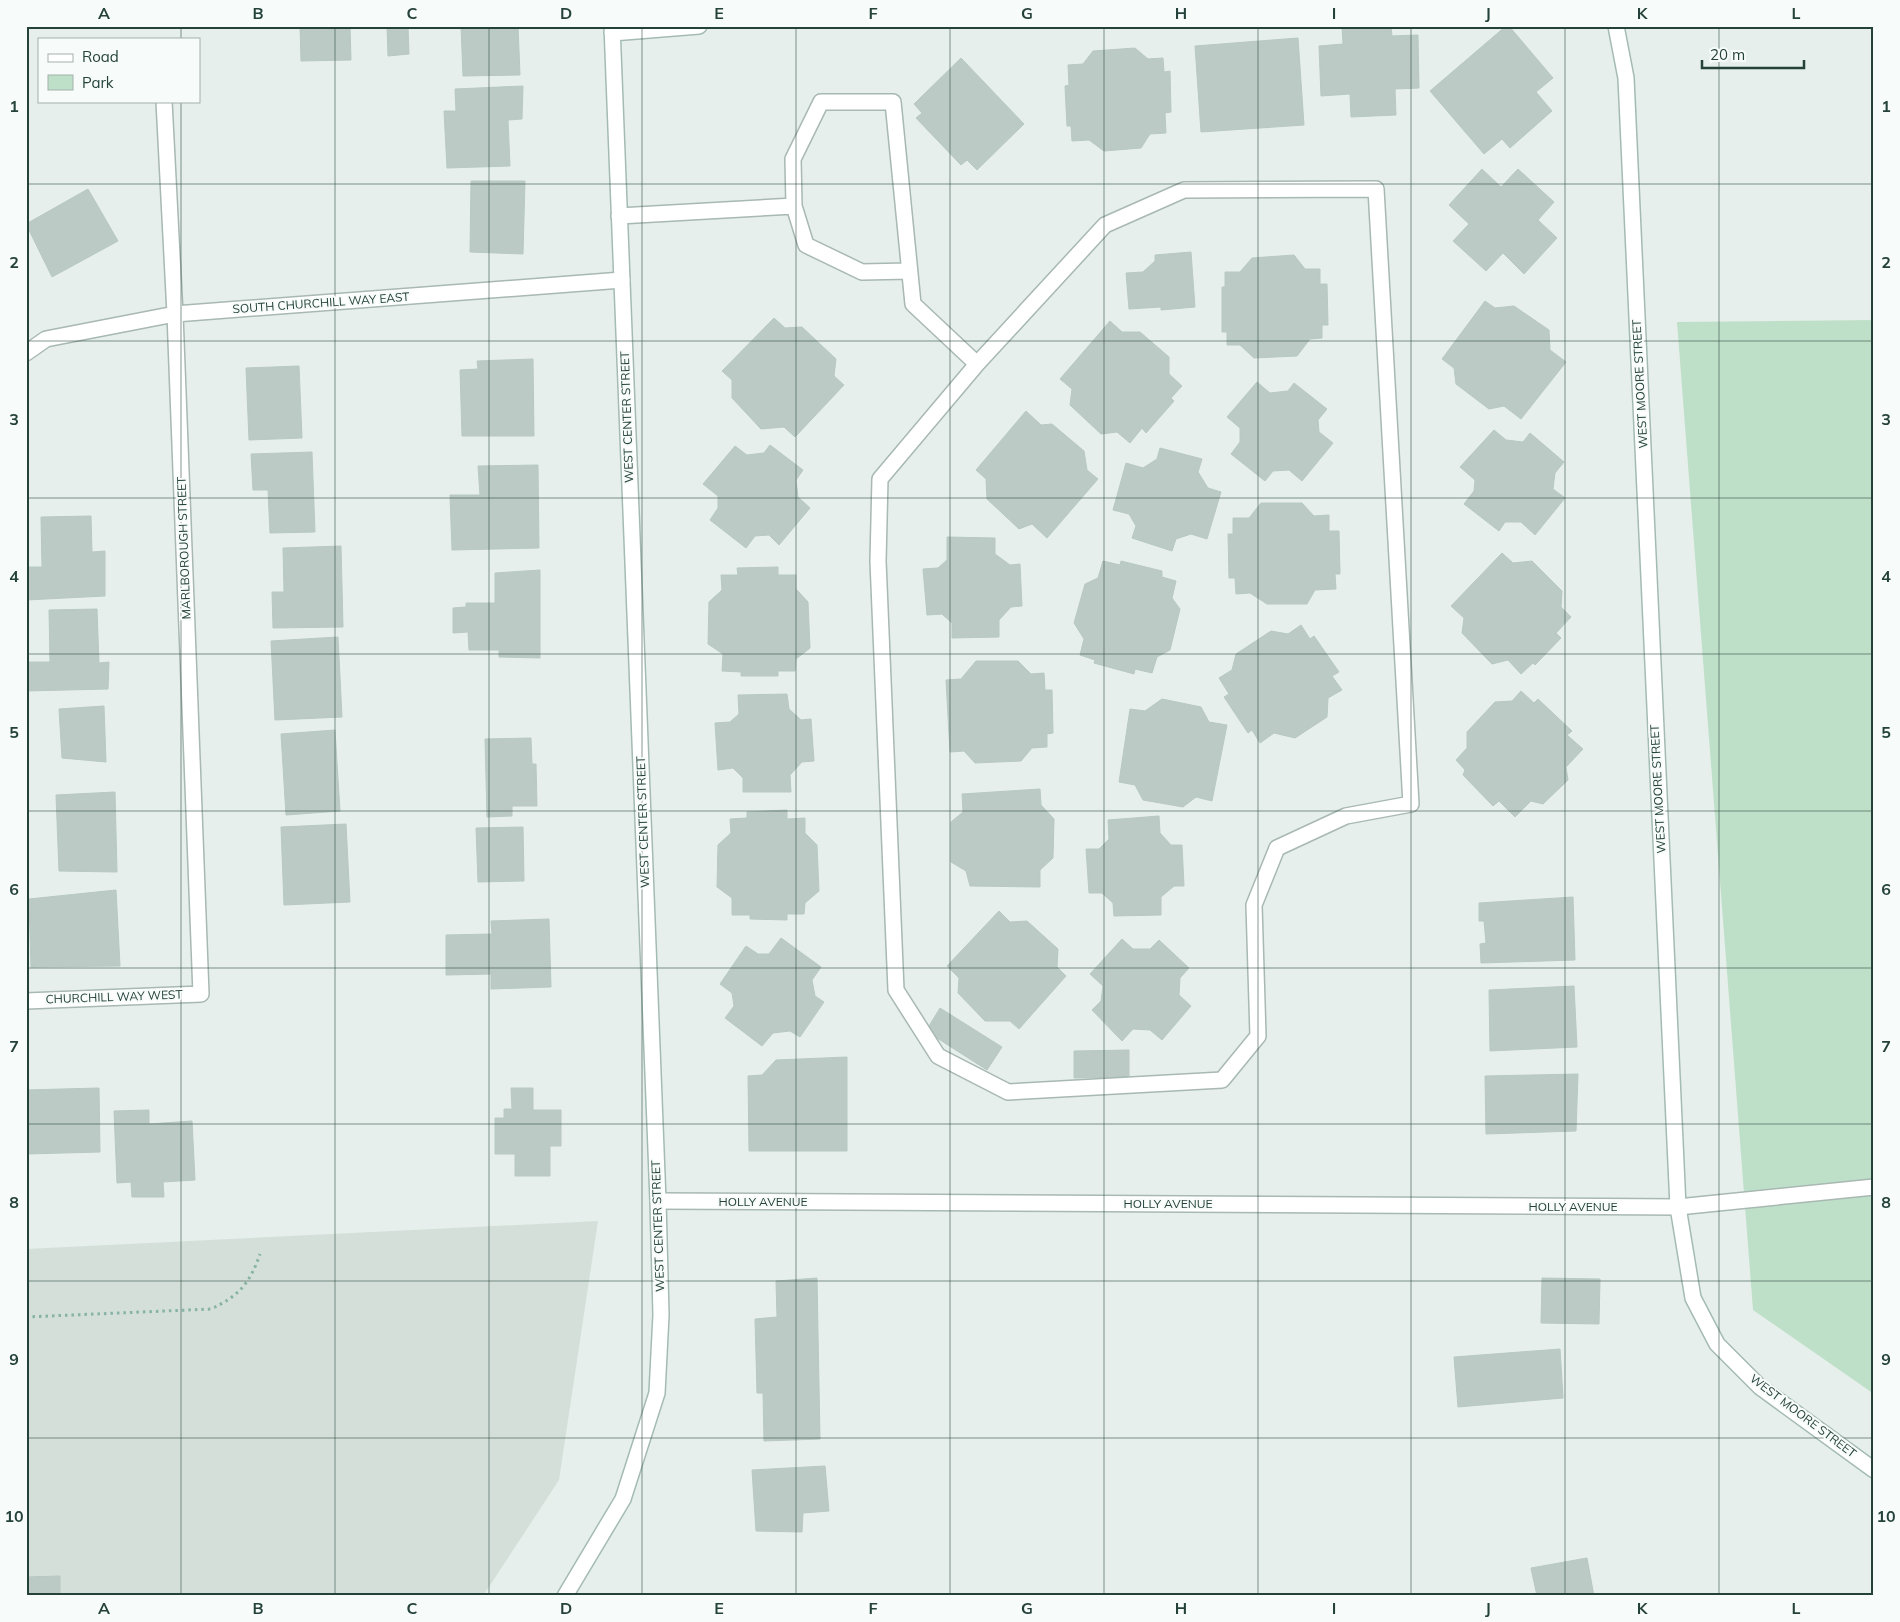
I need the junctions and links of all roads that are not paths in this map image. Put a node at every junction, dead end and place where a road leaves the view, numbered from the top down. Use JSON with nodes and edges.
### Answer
{"nodes":[{"id":1,"x":698,"y":26,"type":"edge"},
{"id":2,"x":1616,"y":26,"type":"edge"},
{"id":3,"x":612,"y":30,"type":"edge"},
{"id":4,"x":164,"y":102,"type":"edge"},
{"id":5,"x":794,"y":206,"type":"junction"},
{"id":6,"x":619,"y":216,"type":"junction"},
{"id":7,"x":909,"y":272,"type":"junction"},
{"id":8,"x":622,"y":280,"type":"junction"},
{"id":9,"x":175,"y":314,"type":"junction"},
{"id":10,"x":26,"y":353,"type":"edge"},
{"id":11,"x":977,"y":364,"type":"junction"},
{"id":12,"x":201,"y":994,"type":"joint"},
{"id":13,"x":26,"y":1001,"type":"edge"},
{"id":14,"x":1874,"y":1187,"type":"edge"},
{"id":15,"x":658,"y":1201,"type":"junction"},
{"id":16,"x":1678,"y":1207,"type":"junction"},
{"id":17,"x":1874,"y":1470,"type":"edge"},
{"id":18,"x":565,"y":1596,"type":"edge"}],
"edges":[{"from":1,"to":3,"type":"street"},
{"from":2,"to":16,"type":"street","name":"WEST MOORE STREET"},
{"from":3,"to":6,"type":"street","name":"WEST CENTER STREET"},
{"from":4,"to":9,"type":"street","name":"MARLBOROUGH STREET"},
{"from":5,"to":6,"type":"street"},
{"from":5,"to":7,"type":"street"},
{"from":5,"to":7,"type":"street"},
{"from":6,"to":8,"type":"street","name":"WEST CENTER STREET"},
{"from":7,"to":11,"type":"street"},
{"from":8,"to":9,"type":"street","name":"SOUTH CHURCHILL WAY EAST"},
{"from":8,"to":15,"type":"street","name":"WEST CENTER STREET"},
{"from":9,"to":10,"type":"street","name":"SOUTH CHURCHILL WAY EAST"},
{"from":9,"to":12,"type":"street","name":"MARLBOROUGH STREET"},
{"from":11,"to":11,"type":"street"},
{"from":12,"to":13,"type":"street","name":"CHURCHILL WAY WEST"},
{"from":14,"to":16,"type":"street","name":"HOLLY AVENUE"},
{"from":15,"to":16,"type":"street","name":"HOLLY AVENUE"},
{"from":15,"to":18,"type":"street","name":"WEST CENTER STREET"},
{"from":16,"to":17,"type":"street","name":"WEST MOORE STREET"}]}
